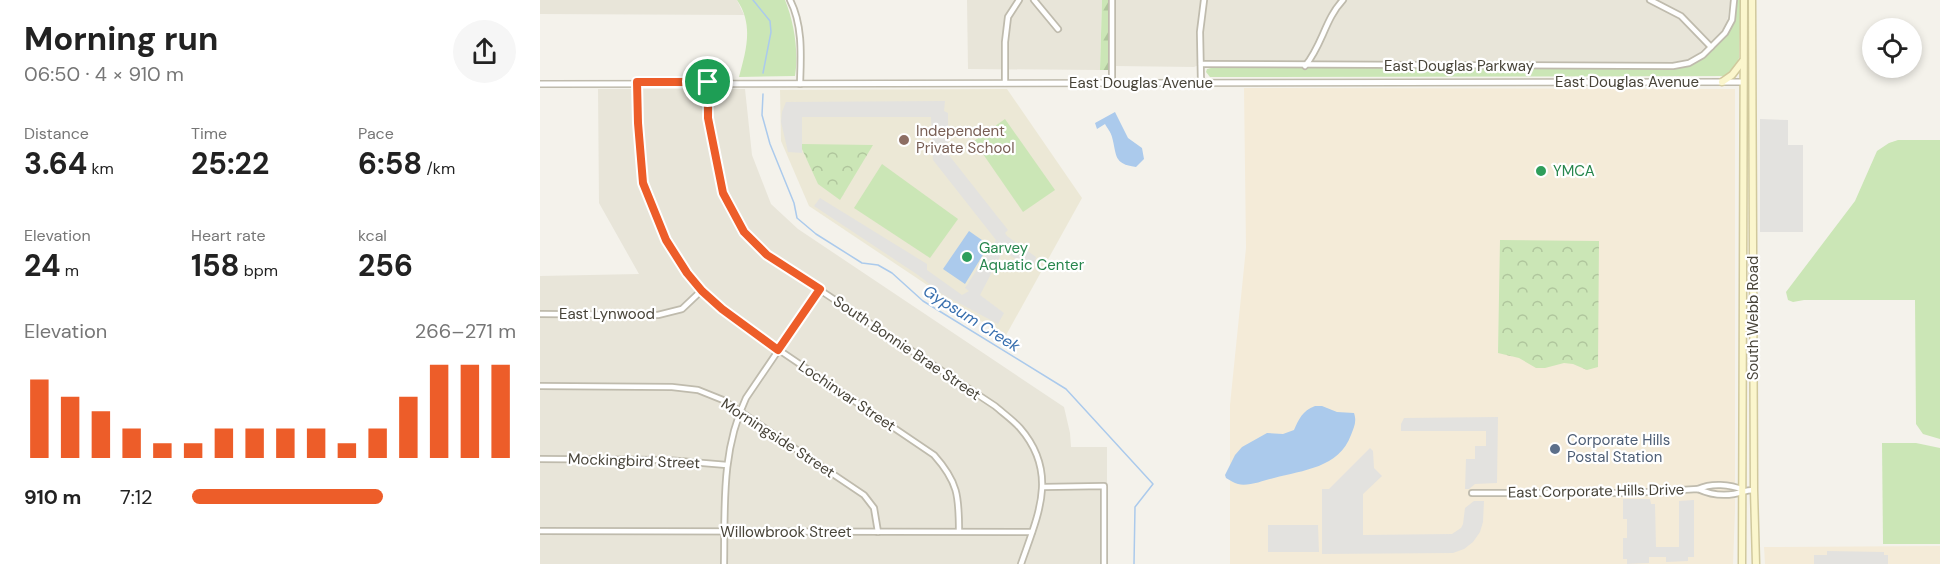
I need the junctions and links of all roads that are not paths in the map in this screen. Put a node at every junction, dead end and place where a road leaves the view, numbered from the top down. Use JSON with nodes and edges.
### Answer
{"nodes":[{"id":1,"x":790,"y":0,"type":"edge"},
{"id":2,"x":1019,"y":0,"type":"edge"},
{"id":3,"x":1034,"y":0,"type":"edge"},
{"id":4,"x":1112,"y":0,"type":"edge"},
{"id":5,"x":1204,"y":0,"type":"edge"},
{"id":6,"x":1343,"y":0,"type":"edge"},
{"id":7,"x":1650,"y":0,"type":"edge"},
{"id":8,"x":1734,"y":0,"type":"edge"},
{"id":9,"x":1744,"y":0,"type":"edge"},
{"id":10,"x":1752,"y":0,"type":"edge"},
{"id":11,"x":1058,"y":29,"type":"dead end"},
{"id":12,"x":1711,"y":47,"type":"junction"},
{"id":13,"x":1743,"y":58,"type":"junction"},
{"id":14,"x":1201,"y":64,"type":"junction"},
{"id":15,"x":1305,"y":66,"type":"junction"},
{"id":16,"x":1753,"y":72,"type":"junction"},
{"id":17,"x":637,"y":82,"type":"junction"},
{"id":18,"x":708,"y":82,"type":"junction"},
{"id":19,"x":1722,"y":82,"type":"junction"},
{"id":20,"x":1743,"y":82,"type":"junction"},
{"id":21,"x":1005,"y":83,"type":"junction"},
{"id":22,"x":1112,"y":83,"type":"junction"},
{"id":23,"x":1201,"y":83,"type":"junction"},
{"id":24,"x":540,"y":84,"type":"edge"},
{"id":25,"x":800,"y":84,"type":"junction"},
{"id":26,"x":1753,"y":97,"type":"junction"},
{"id":27,"x":1743,"y":273,"type":"junction"},
{"id":28,"x":1753,"y":273,"type":"junction"},
{"id":29,"x":820,"y":289,"type":"junction"},
{"id":30,"x":702,"y":291,"type":"junction"},
{"id":31,"x":540,"y":314,"type":"edge"},
{"id":32,"x":778,"y":350,"type":"junction"},
{"id":33,"x":540,"y":386,"type":"edge"},
{"id":34,"x":740,"y":410,"type":"junction"},
{"id":35,"x":540,"y":459,"type":"edge"},
{"id":36,"x":727,"y":465,"type":"junction"},
{"id":37,"x":1043,"y":487,"type":"junction"},
{"id":38,"x":1743,"y":490,"type":"junction"},
{"id":39,"x":1754,"y":490,"type":"junction"},
{"id":40,"x":1472,"y":493,"type":"dead end"},
{"id":41,"x":540,"y":531,"type":"edge"},
{"id":42,"x":724,"y":531,"type":"junction"},
{"id":43,"x":959,"y":531,"type":"junction"},
{"id":44,"x":878,"y":532,"type":"junction"},
{"id":45,"x":1032,"y":532,"type":"junction"},
{"id":46,"x":724,"y":564,"type":"edge"},
{"id":47,"x":1021,"y":564,"type":"edge"},
{"id":48,"x":1104,"y":564,"type":"edge"},
{"id":49,"x":1742,"y":564,"type":"edge"},
{"id":50,"x":1756,"y":564,"type":"edge"}],
"edges":[{"from":1,"to":25,"type":"street"},
{"from":2,"to":21,"type":"street"},
{"from":3,"to":11,"type":"street"},
{"from":4,"to":22,"type":"street"},
{"from":5,"to":14,"type":"street"},
{"from":6,"to":15,"type":"street"},
{"from":7,"to":12,"type":"street"},
{"from":8,"to":12,"type":"street","name":"East Douglas Parkway"},
{"from":9,"to":13,"type":"main road","name":"South Webb Road"},
{"from":10,"to":16,"type":"main road","name":"South Webb Road"},
{"from":12,"to":15,"type":"street","name":"East Douglas Parkway"},
{"from":13,"to":19,"type":"main road"},
{"from":13,"to":20,"type":"main road","name":"South Webb Road"},
{"from":14,"to":15,"type":"street","name":"East Douglas Parkway"},
{"from":14,"to":23,"type":"street"},
{"from":16,"to":20,"type":"main road"},
{"from":16,"to":26,"type":"main road","name":"South Webb Road"},
{"from":17,"to":18,"type":"street","name":"East Douglas Avenue"},
{"from":17,"to":24,"type":"street","name":"East Douglas Avenue"},
{"from":17,"to":30,"type":"street","name":"Lochinvar Street"},
{"from":18,"to":25,"type":"street","name":"East Douglas Avenue"},
{"from":18,"to":29,"type":"street","name":"South Bonnie Brae Street"},
{"from":19,"to":20,"type":"street","name":"East Douglas Avenue"},
{"from":19,"to":23,"type":"street","name":"East Douglas Avenue"},
{"from":20,"to":26,"type":"main road"},
{"from":20,"to":27,"type":"main road","name":"South Webb Road"},
{"from":21,"to":22,"type":"street","name":"East Douglas Avenue"},
{"from":21,"to":25,"type":"street","name":"East Douglas Avenue"},
{"from":22,"to":23,"type":"street","name":"East Douglas Avenue"},
{"from":26,"to":28,"type":"main road","name":"South Webb Road"},
{"from":27,"to":28,"type":"main road"},
{"from":27,"to":38,"type":"main road","name":"South Webb Road"},
{"from":28,"to":39,"type":"main road","name":"South Webb Road"},
{"from":29,"to":32,"type":"street"},
{"from":29,"to":37,"type":"street","name":"South Bonnie Brae Street"},
{"from":30,"to":31,"type":"street","name":"East Lynwood"},
{"from":30,"to":32,"type":"street","name":"Lochinvar Street"},
{"from":32,"to":34,"type":"street"},
{"from":32,"to":43,"type":"street","name":"Lochinvar Street"},
{"from":33,"to":34,"type":"street","name":"Morningside Street"},
{"from":34,"to":36,"type":"street"},
{"from":34,"to":44,"type":"street","name":"Morningside Street"},
{"from":35,"to":36,"type":"street","name":"Mockingbird Street"},
{"from":36,"to":42,"type":"street"},
{"from":37,"to":45,"type":"street","name":"South Bonnie Brae Street"},
{"from":37,"to":48,"type":"street"},
{"from":38,"to":39,"type":"street","name":"East Corporate Hills Drive"},
{"from":38,"to":40,"type":"street","name":"East Corporate Hills Drive"},
{"from":38,"to":49,"type":"main road","name":"South Webb Road"},
{"from":39,"to":50,"type":"main road","name":"South Webb Road"},
{"from":41,"to":42,"type":"street","name":"Willowbrook Street"},
{"from":42,"to":44,"type":"street","name":"Willowbrook Street"},
{"from":42,"to":46,"type":"street"},
{"from":43,"to":44,"type":"street","name":"Willowbrook Street"},
{"from":43,"to":45,"type":"street","name":"Willowbrook Street"},
{"from":45,"to":47,"type":"street","name":"South Bonnie Brae Street"}]}
